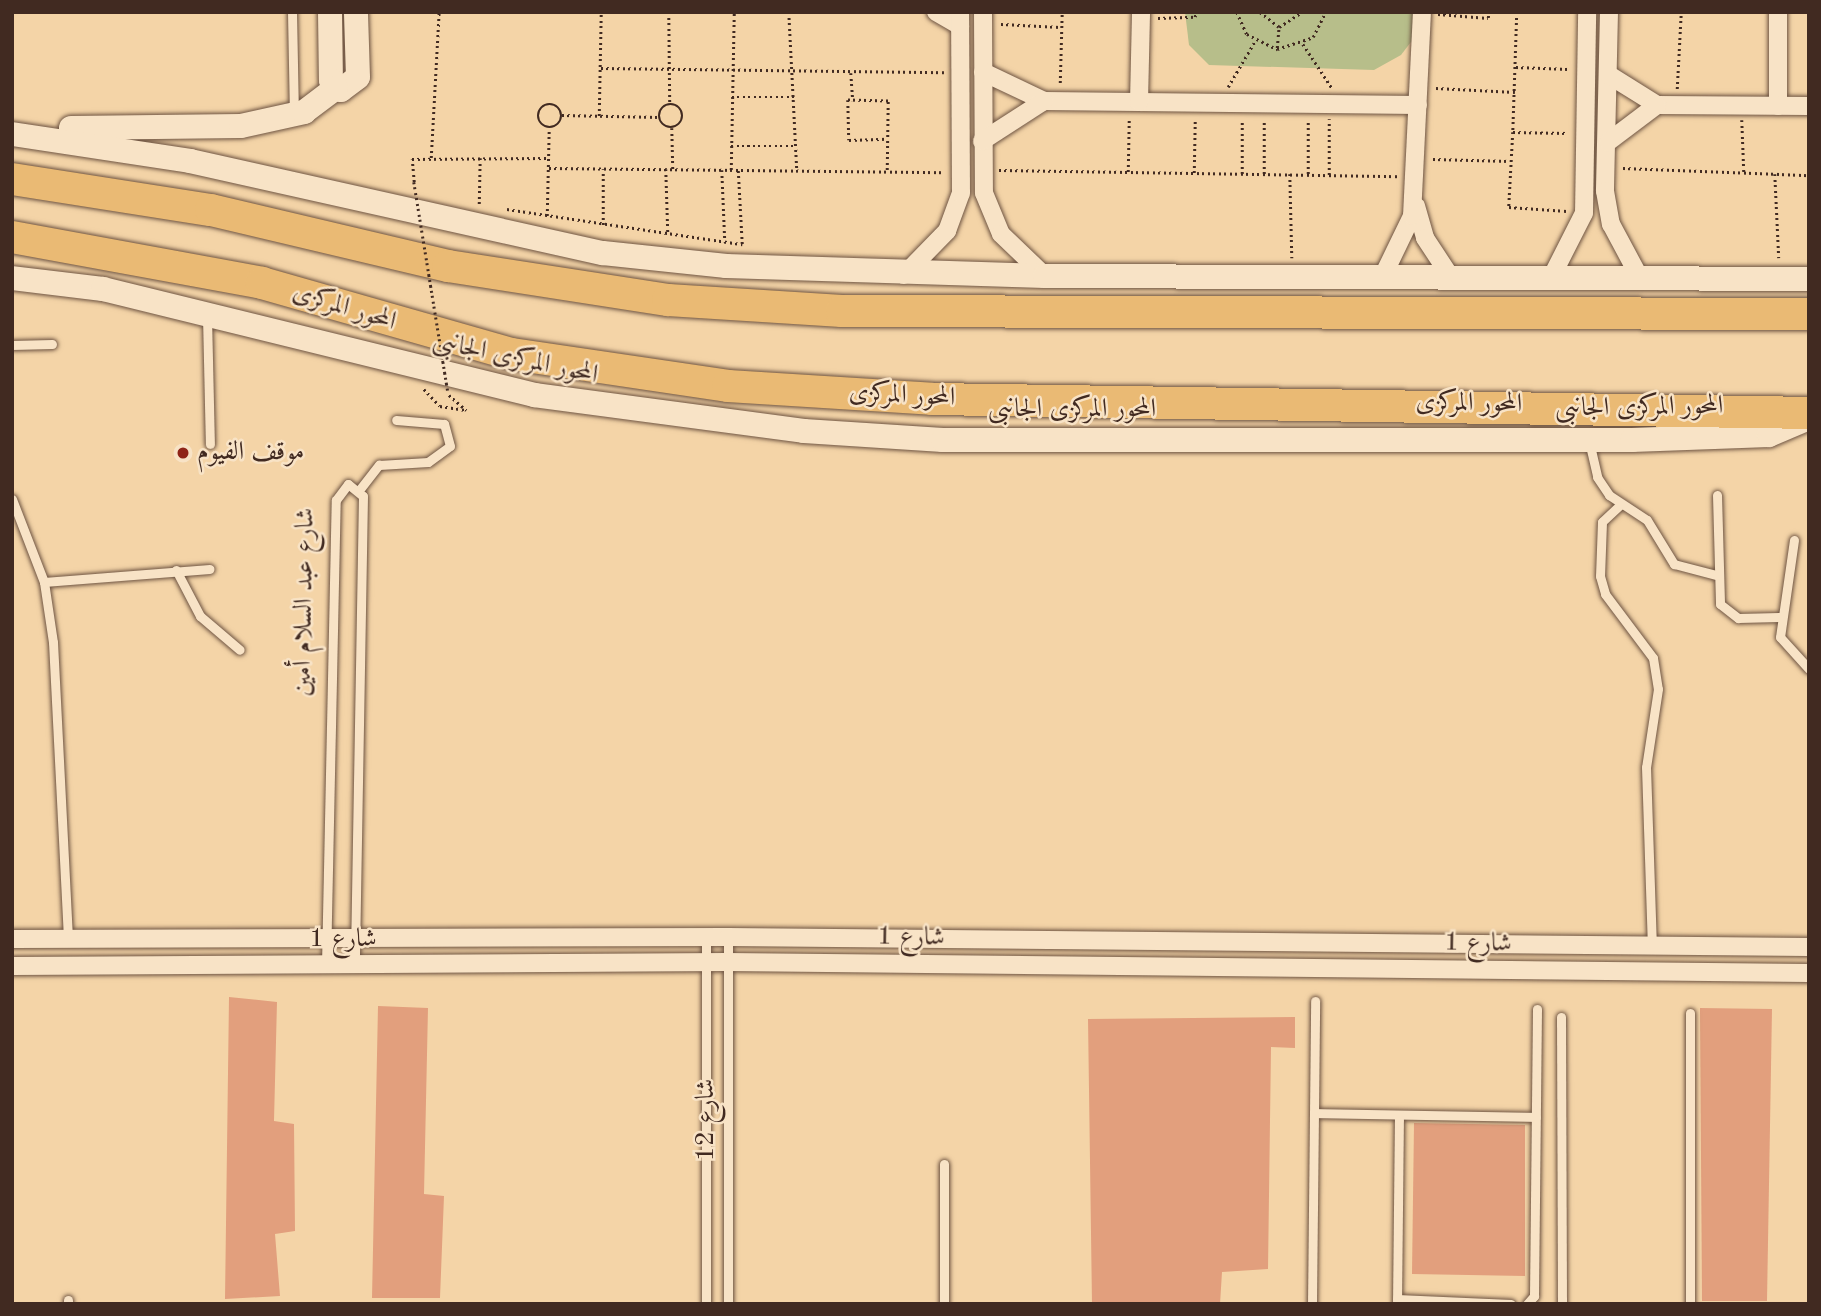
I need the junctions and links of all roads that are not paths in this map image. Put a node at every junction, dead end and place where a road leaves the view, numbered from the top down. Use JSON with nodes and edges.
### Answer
{"nodes":[{"id":1,"x":292,"y":12,"type":"edge"},
{"id":2,"x":330,"y":12,"type":"edge"},
{"id":3,"x":356,"y":12,"type":"edge"},
{"id":4,"x":936,"y":12,"type":"edge"},
{"id":5,"x":1587,"y":12,"type":"edge"},
{"id":6,"x":1609,"y":12,"type":"edge"},
{"id":7,"x":1777,"y":12,"type":"edge"},
{"id":8,"x":1422,"y":13,"type":"edge"},
{"id":9,"x":1141,"y":16,"type":"edge"},
{"id":10,"x":983,"y":18,"type":"edge"},
{"id":11,"x":960,"y":19,"type":"edge"},
{"id":12,"x":983,"y":72,"type":"junction"},
{"id":13,"x":1609,"y":75,"type":"junction"},
{"id":14,"x":336,"y":88,"type":"junction"},
{"id":15,"x":1418,"y":96,"type":"junction"},
{"id":16,"x":1052,"y":101,"type":"junction"},
{"id":17,"x":1134,"y":102,"type":"junction"},
{"id":18,"x":1657,"y":105,"type":"junction"},
{"id":19,"x":1778,"y":106,"type":"junction"},
{"id":20,"x":1809,"y":106,"type":"edge"},
{"id":21,"x":295,"y":114,"type":"junction"},
{"id":22,"x":12,"y":134,"type":"edge"},
{"id":23,"x":44,"y":137,"type":"junction"},
{"id":24,"x":982,"y":141,"type":"junction"},
{"id":25,"x":1608,"y":142,"type":"junction"},
{"id":26,"x":12,"y":179,"type":"edge"},
{"id":27,"x":1415,"y":196,"type":"junction"},
{"id":28,"x":12,"y":237,"type":"edge"},
{"id":29,"x":904,"y":275,"type":"junction"},
{"id":30,"x":1045,"y":276,"type":"junction"},
{"id":31,"x":1382,"y":278,"type":"junction"},
{"id":32,"x":14,"y":279,"type":"edge"},
{"id":33,"x":1452,"y":279,"type":"junction"},
{"id":34,"x":1809,"y":279,"type":"edge"},
{"id":35,"x":1550,"y":280,"type":"junction"},
{"id":36,"x":1641,"y":280,"type":"junction"},
{"id":37,"x":207,"y":313,"type":"junction"},
{"id":38,"x":1809,"y":314,"type":"edge"},
{"id":39,"x":52,"y":344,"type":"dead end"},
{"id":40,"x":12,"y":345,"type":"edge"},
{"id":41,"x":1809,"y":416,"type":"edge"},
{"id":42,"x":396,"y":420,"type":"dead end"},
{"id":43,"x":1589,"y":439,"type":"junction"},
{"id":44,"x":210,"y":444,"type":"dead end"},
{"id":45,"x":360,"y":489,"type":"junction"},
{"id":46,"x":1717,"y":495,"type":"dead end"},
{"id":47,"x":12,"y":499,"type":"edge"},
{"id":48,"x":1621,"y":504,"type":"junction"},
{"id":49,"x":1794,"y":540,"type":"dead end"},
{"id":50,"x":209,"y":569,"type":"dead end"},
{"id":51,"x":176,"y":570,"type":"junction"},
{"id":52,"x":1716,"y":575,"type":"junction"},
{"id":53,"x":44,"y":582,"type":"junction"},
{"id":54,"x":1779,"y":617,"type":"junction"},
{"id":55,"x":240,"y":650,"type":"dead end"},
{"id":56,"x":1809,"y":669,"type":"edge"},
{"id":57,"x":706,"y":937,"type":"junction"},
{"id":58,"x":728,"y":937,"type":"junction"},
{"id":59,"x":12,"y":939,"type":"edge"},
{"id":60,"x":68,"y":939,"type":"junction"},
{"id":61,"x":355,"y":939,"type":"junction"},
{"id":62,"x":327,"y":940,"type":"junction"},
{"id":63,"x":1652,"y":946,"type":"junction"},
{"id":64,"x":1809,"y":947,"type":"edge"},
{"id":65,"x":727,"y":962,"type":"junction"},
{"id":66,"x":706,"y":963,"type":"junction"},
{"id":67,"x":12,"y":966,"type":"edge"},
{"id":68,"x":326,"y":967,"type":"junction"},
{"id":69,"x":355,"y":967,"type":"junction"},
{"id":70,"x":1809,"y":974,"type":"edge"},
{"id":71,"x":1315,"y":1001,"type":"dead end"},
{"id":72,"x":1537,"y":1009,"type":"dead end"},
{"id":73,"x":1690,"y":1013,"type":"dead end"},
{"id":74,"x":1562,"y":1017,"type":"dead end"},
{"id":75,"x":1314,"y":1113,"type":"junction"},
{"id":76,"x":1399,"y":1115,"type":"junction"},
{"id":77,"x":1536,"y":1117,"type":"junction"},
{"id":78,"x":944,"y":1164,"type":"dead end"},
{"id":79,"x":1397,"y":1302,"type":"edge"},
{"id":80,"x":706,"y":1304,"type":"edge"},
{"id":81,"x":728,"y":1304,"type":"edge"},
{"id":82,"x":944,"y":1304,"type":"edge"},
{"id":83,"x":1312,"y":1304,"type":"edge"},
{"id":84,"x":1511,"y":1304,"type":"edge"},
{"id":85,"x":1527,"y":1304,"type":"edge"},
{"id":86,"x":1562,"y":1304,"type":"edge"},
{"id":87,"x":1690,"y":1304,"type":"edge"}],
"edges":[{"from":1,"to":21,"type":"lane"},
{"from":2,"to":14,"type":"main road"},
{"from":3,"to":14,"type":"main road"},
{"from":4,"to":11,"type":"street"},
{"from":5,"to":35,"type":"street"},
{"from":6,"to":13,"type":"street"},
{"from":7,"to":19,"type":"street"},
{"from":8,"to":15,"type":"street"},
{"from":9,"to":17,"type":"street"},
{"from":10,"to":12,"type":"street"},
{"from":11,"to":29,"type":"street"},
{"from":12,"to":16,"type":"street"},
{"from":12,"to":24,"type":"street"},
{"from":13,"to":18,"type":"street"},
{"from":13,"to":25,"type":"street"},
{"from":14,"to":21,"type":"main road"},
{"from":15,"to":17,"type":"street"},
{"from":15,"to":27,"type":"street"},
{"from":16,"to":17,"type":"street"},
{"from":16,"to":24,"type":"street"},
{"from":18,"to":19,"type":"street"},
{"from":18,"to":25,"type":"street"},
{"from":19,"to":20,"type":"street"},
{"from":21,"to":23,"type":"main road"},
{"from":22,"to":23,"type":"main road"},
{"from":23,"to":29,"type":"main road"},
{"from":24,"to":30,"type":"street"},
{"from":25,"to":36,"type":"street"},
{"from":26,"to":38,"type":"highway"},
{"from":27,"to":31,"type":"street"},
{"from":27,"to":33,"type":"street"},
{"from":28,"to":41,"type":"highway","name":"المحور المركزى"},
{"from":29,"to":30,"type":"main road"},
{"from":30,"to":31,"type":"main road"},
{"from":31,"to":33,"type":"main road"},
{"from":32,"to":37,"type":"main road","name":"المحور المركزى الجانبى"},
{"from":33,"to":35,"type":"main road"},
{"from":34,"to":36,"type":"main road"},
{"from":35,"to":36,"type":"main road"},
{"from":37,"to":43,"type":"main road","name":"المحور المركزى الجانبى"},
{"from":37,"to":44,"type":"lane"},
{"from":39,"to":40,"type":"lane"},
{"from":41,"to":43,"type":"main road","name":"المحور المركزى الجانبى"},
{"from":42,"to":45,"type":"lane"},
{"from":43,"to":48,"type":"lane"},
{"from":45,"to":61,"type":"lane"},
{"from":45,"to":62,"type":"lane","name":"شارع عبد السلام أمين"},
{"from":46,"to":52,"type":"lane"},
{"from":47,"to":53,"type":"lane"},
{"from":48,"to":52,"type":"lane"},
{"from":48,"to":63,"type":"lane"},
{"from":49,"to":54,"type":"lane"},
{"from":50,"to":51,"type":"lane"},
{"from":51,"to":53,"type":"lane"},
{"from":51,"to":55,"type":"lane"},
{"from":52,"to":54,"type":"lane"},
{"from":53,"to":60,"type":"lane"},
{"from":54,"to":56,"type":"lane"},
{"from":57,"to":58,"type":"street","name":"شارع 1"},
{"from":57,"to":61,"type":"street","name":"شارع 1"},
{"from":57,"to":66,"type":"lane","name":"شارع 12"},
{"from":58,"to":63,"type":"street","name":"شارع 1"},
{"from":58,"to":65,"type":"lane","name":"شارع 12"},
{"from":59,"to":60,"type":"street","name":"شارع 1"},
{"from":60,"to":62,"type":"street","name":"شارع 1"},
{"from":61,"to":62,"type":"street","name":"شارع 1"},
{"from":61,"to":69,"type":"lane"},
{"from":62,"to":68,"type":"lane","name":"شارع عبد السلام أمين"},
{"from":63,"to":64,"type":"street","name":"شارع 1"},
{"from":65,"to":66,"type":"street","name":"شارع 1"},
{"from":65,"to":70,"type":"street","name":"شارع 1"},
{"from":65,"to":81,"type":"lane","name":"شارع 12"},
{"from":66,"to":69,"type":"street","name":"شارع 1"},
{"from":66,"to":80,"type":"lane","name":"شارع 12"},
{"from":67,"to":68,"type":"street","name":"شارع 1"},
{"from":68,"to":69,"type":"street","name":"شارع 1"},
{"from":71,"to":75,"type":"lane"},
{"from":72,"to":77,"type":"lane"},
{"from":73,"to":87,"type":"lane"},
{"from":74,"to":86,"type":"lane"},
{"from":75,"to":76,"type":"lane"},
{"from":75,"to":83,"type":"lane"},
{"from":76,"to":77,"type":"lane"},
{"from":76,"to":79,"type":"lane"},
{"from":77,"to":85,"type":"lane"},
{"from":78,"to":82,"type":"lane"},
{"from":79,"to":84,"type":"lane"}]}
